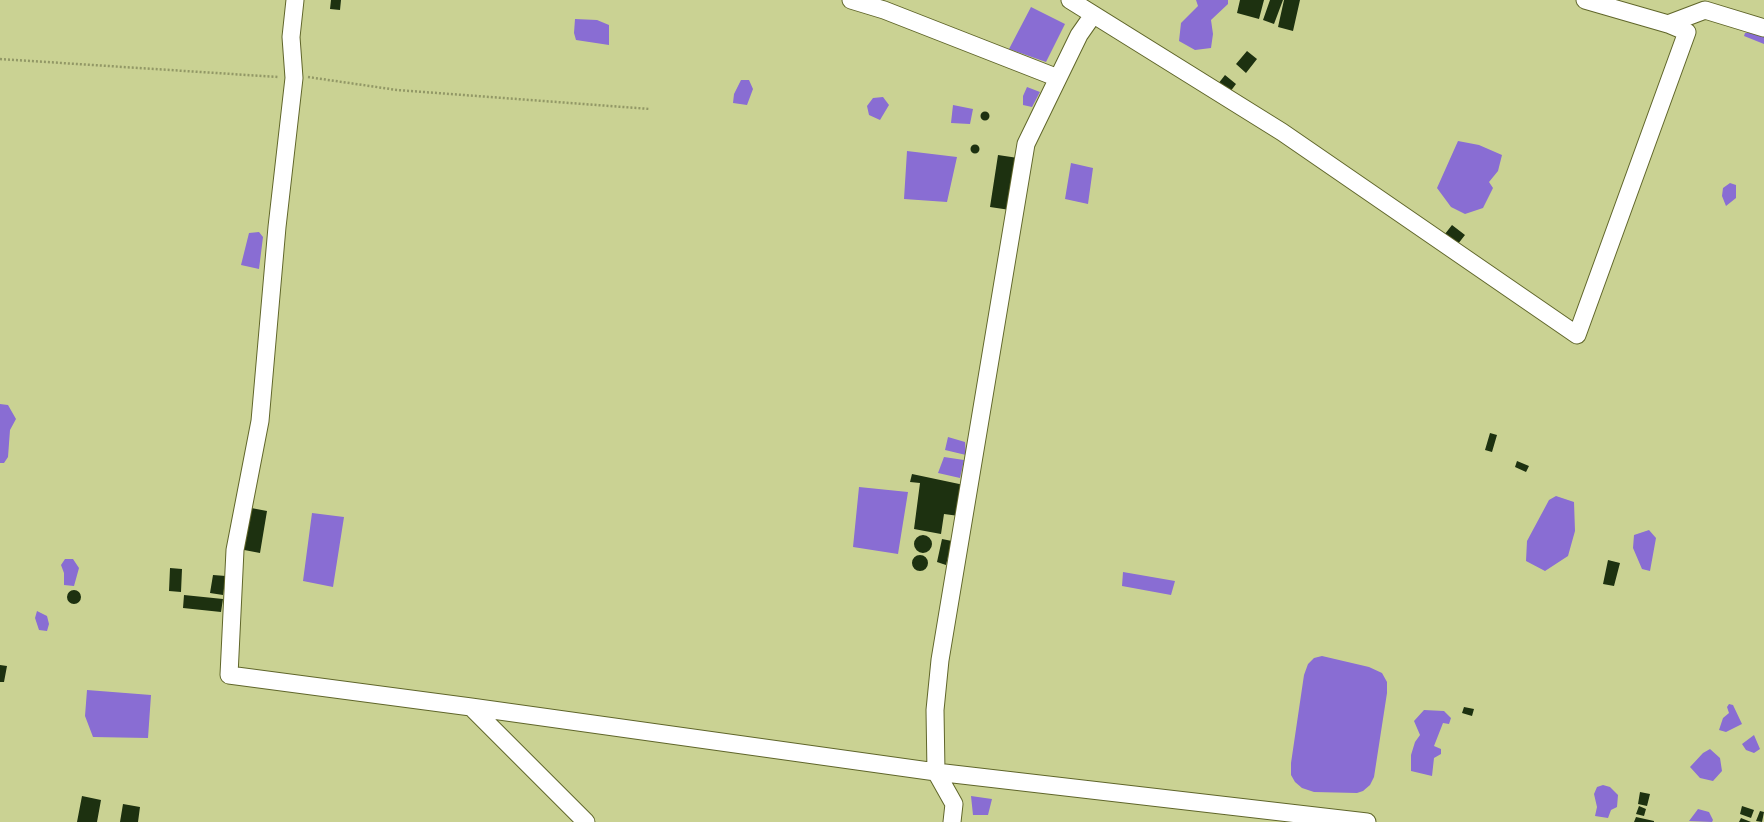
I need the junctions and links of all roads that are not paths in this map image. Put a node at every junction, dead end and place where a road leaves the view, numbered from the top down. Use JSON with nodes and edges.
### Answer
{"nodes":[{"id":1,"x":295,"y":0,"type":"edge"},
{"id":2,"x":851,"y":0,"type":"edge"},
{"id":3,"x":1070,"y":0,"type":"edge"},
{"id":4,"x":1585,"y":0,"type":"edge"},
{"id":5,"x":885,"y":5,"type":"edge"},
{"id":6,"x":1093,"y":15,"type":"junction"},
{"id":7,"x":1668,"y":24,"type":"junction"},
{"id":8,"x":1764,"y":28,"type":"edge"},
{"id":9,"x":1058,"y":78,"type":"junction"},
{"id":10,"x":471,"y":706,"type":"junction"},
{"id":11,"x":936,"y":772,"type":"junction"},
{"id":12,"x":586,"y":822,"type":"edge"},
{"id":13,"x":952,"y":822,"type":"edge"},
{"id":14,"x":1367,"y":822,"type":"edge"}],
"edges":[{"from":1,"to":10,"type":"street"},
{"from":2,"to":5,"type":"street"},
{"from":3,"to":6,"type":"street"},
{"from":4,"to":7,"type":"street"},
{"from":5,"to":9,"type":"street"},
{"from":6,"to":7,"type":"street"},
{"from":6,"to":9,"type":"street"},
{"from":7,"to":8,"type":"street"},
{"from":9,"to":11,"type":"street"},
{"from":10,"to":11,"type":"street"},
{"from":10,"to":12,"type":"street"},
{"from":11,"to":13,"type":"street"},
{"from":11,"to":14,"type":"street"}]}
